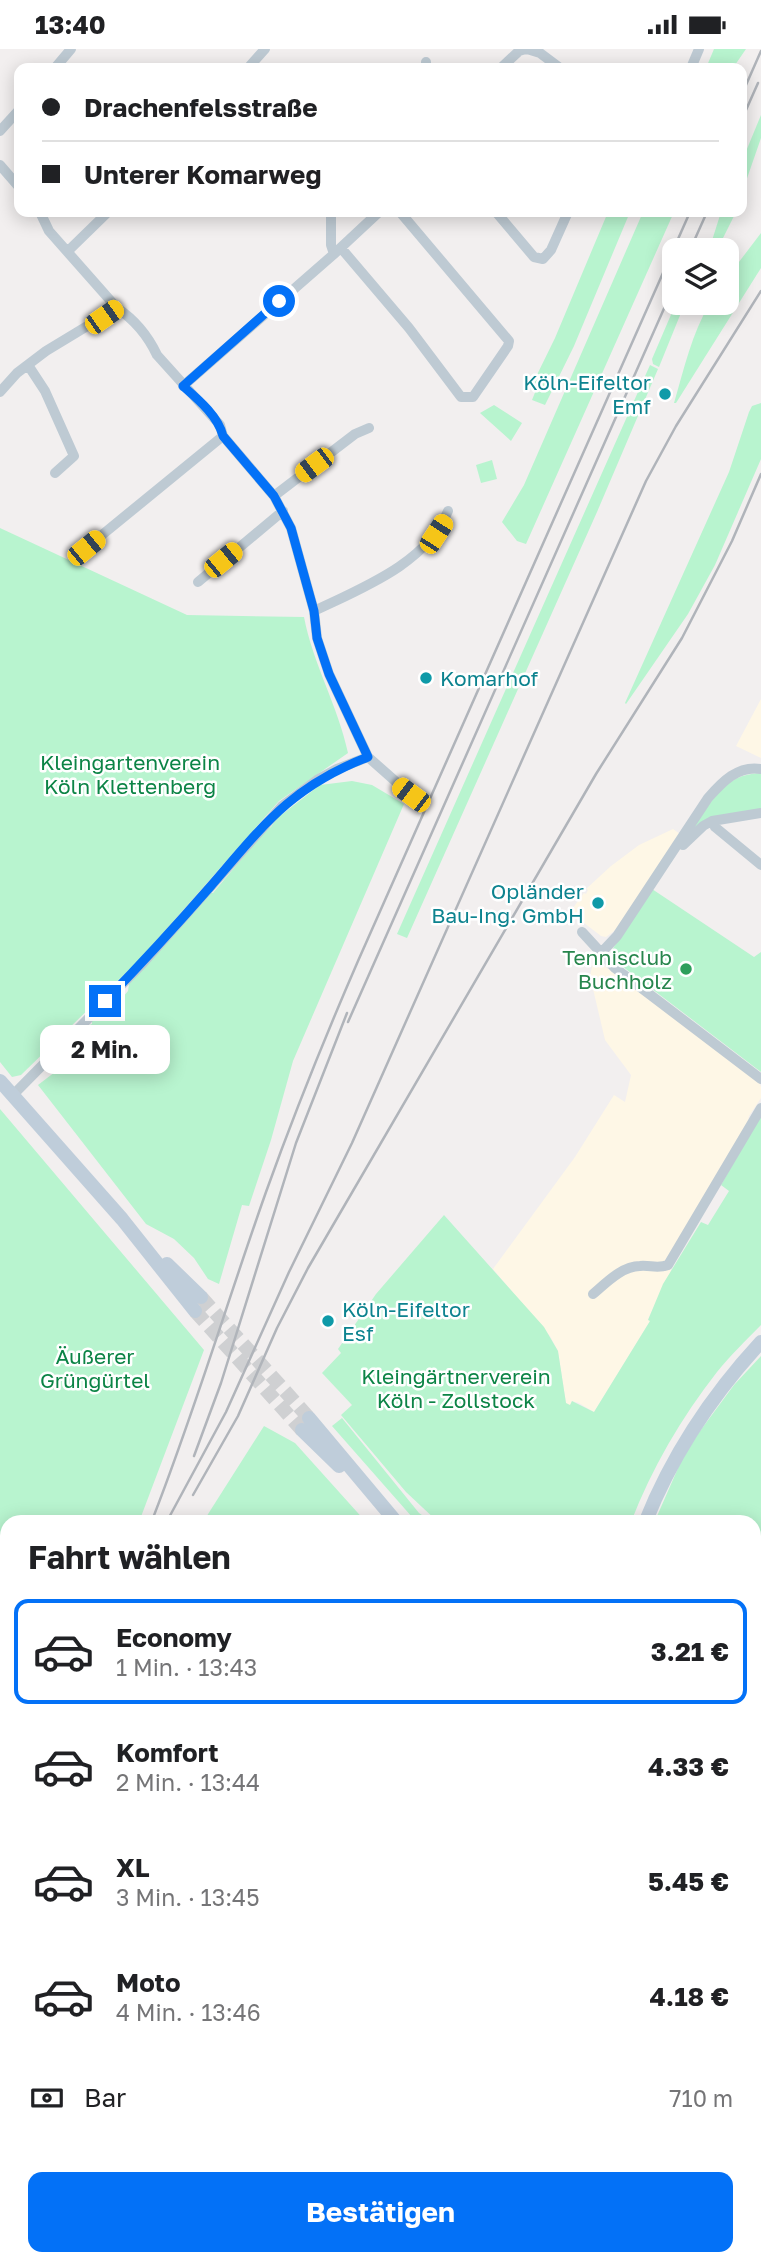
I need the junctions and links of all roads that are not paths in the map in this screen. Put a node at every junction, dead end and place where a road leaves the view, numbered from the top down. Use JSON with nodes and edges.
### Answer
{"nodes":[{"id":1,"x":71,"y":49,"type":"edge"},
{"id":2,"x":265,"y":49,"type":"edge"},
{"id":3,"x":527,"y":49,"type":"edge"},
{"id":4,"x":59,"y":63,"type":"edge"},
{"id":5,"x":252,"y":63,"type":"edge"},
{"id":6,"x":507,"y":63,"type":"edge"},
{"id":7,"x":553,"y":63,"type":"edge"},
{"id":8,"x":14,"y":116,"type":"edge"},
{"id":9,"x":0,"y":131,"type":"edge"},
{"id":10,"x":0,"y":165,"type":"edge"},
{"id":11,"x":14,"y":181,"type":"edge"},
{"id":12,"x":42,"y":217,"type":"edge"},
{"id":13,"x":103,"y":217,"type":"edge"},
{"id":14,"x":331,"y":217,"type":"edge"},
{"id":15,"x":374,"y":217,"type":"edge"},
{"id":16,"x":404,"y":217,"type":"edge"},
{"id":17,"x":500,"y":217,"type":"edge"},
{"id":18,"x":566,"y":217,"type":"edge"},
{"id":19,"x":68,"y":251,"type":"junction"},
{"id":20,"x":338,"y":251,"type":"junction"},
{"id":21,"x":117,"y":308,"type":"junction"},
{"id":22,"x":28,"y":365,"type":"junction"},
{"id":23,"x":183,"y":386,"type":"junction"},
{"id":24,"x":0,"y":392,"type":"edge"},
{"id":25,"x":369,"y":428,"type":"dead end"},
{"id":26,"x":223,"y":436,"type":"junction"},
{"id":27,"x":55,"y":473,"type":"dead end"},
{"id":28,"x":274,"y":496,"type":"junction"},
{"id":29,"x":448,"y":510,"type":"dead end"},
{"id":30,"x":283,"y":511,"type":"junction"},
{"id":31,"x":86,"y":548,"type":"dead end"},
{"id":32,"x":198,"y":582,"type":"dead end"},
{"id":33,"x":314,"y":611,"type":"junction"},
{"id":34,"x":368,"y":757,"type":"junction"},
{"id":35,"x":761,"y":769,"type":"edge"},
{"id":36,"x":411,"y":795,"type":"dead end"},
{"id":37,"x":761,"y":813,"type":"edge"},
{"id":38,"x":712,"y":821,"type":"junction"},
{"id":39,"x":679,"y":844,"type":"junction"},
{"id":40,"x":761,"y":865,"type":"edge"},
{"id":41,"x":582,"y":932,"type":"dead end"},
{"id":42,"x":601,"y":953,"type":"junction"},
{"id":43,"x":761,"y":1079,"type":"edge"},
{"id":44,"x":0,"y":1081,"type":"edge"},
{"id":45,"x":13,"y":1095,"type":"junction"},
{"id":46,"x":761,"y":1108,"type":"edge"},
{"id":47,"x":593,"y":1294,"type":"dead end"},
{"id":48,"x":198,"y":1304,"type":"tunnel mouth"},
{"id":49,"x":761,"y":1342,"type":"edge"},
{"id":50,"x":306,"y":1424,"type":"tunnel mouth"},
{"id":51,"x":390,"y":1515,"type":"edge"},
{"id":52,"x":648,"y":1515,"type":"edge"}],
"edges":[{"from":1,"to":4,"type":"street"},
{"from":2,"to":5,"type":"street"},
{"from":3,"to":6,"type":"street"},
{"from":3,"to":7,"type":"street"},
{"from":8,"to":9,"type":"street"},
{"from":10,"to":11,"type":"street"},
{"from":12,"to":19,"type":"street"},
{"from":13,"to":19,"type":"street"},
{"from":14,"to":20,"type":"street"},
{"from":15,"to":20,"type":"street"},
{"from":16,"to":20,"type":"street"},
{"from":17,"to":18,"type":"street"},
{"from":19,"to":21,"type":"street"},
{"from":20,"to":23,"type":"street"},
{"from":21,"to":22,"type":"street"},
{"from":21,"to":23,"type":"street"},
{"from":22,"to":24,"type":"street"},
{"from":22,"to":27,"type":"street"},
{"from":23,"to":26,"type":"street"},
{"from":25,"to":28,"type":"street"},
{"from":26,"to":28,"type":"street"},
{"from":26,"to":31,"type":"street"},
{"from":28,"to":30,"type":"street"},
{"from":29,"to":33,"type":"street"},
{"from":30,"to":32,"type":"street"},
{"from":30,"to":33,"type":"street"},
{"from":33,"to":34,"type":"street"},
{"from":34,"to":36,"type":"street"},
{"from":34,"to":45,"type":"street"},
{"from":35,"to":39,"type":"street"},
{"from":37,"to":38,"type":"street"},
{"from":38,"to":39,"type":"street"},
{"from":38,"to":40,"type":"street"},
{"from":39,"to":42,"type":"street"},
{"from":41,"to":42,"type":"street"},
{"from":42,"to":43,"type":"street"},
{"from":44,"to":45,"type":"main road"},
{"from":45,"to":48,"type":"main road"},
{"from":46,"to":47,"type":"street"},
{"from":49,"to":52,"type":"main road"},
{"from":50,"to":51,"type":"main road"}]}
